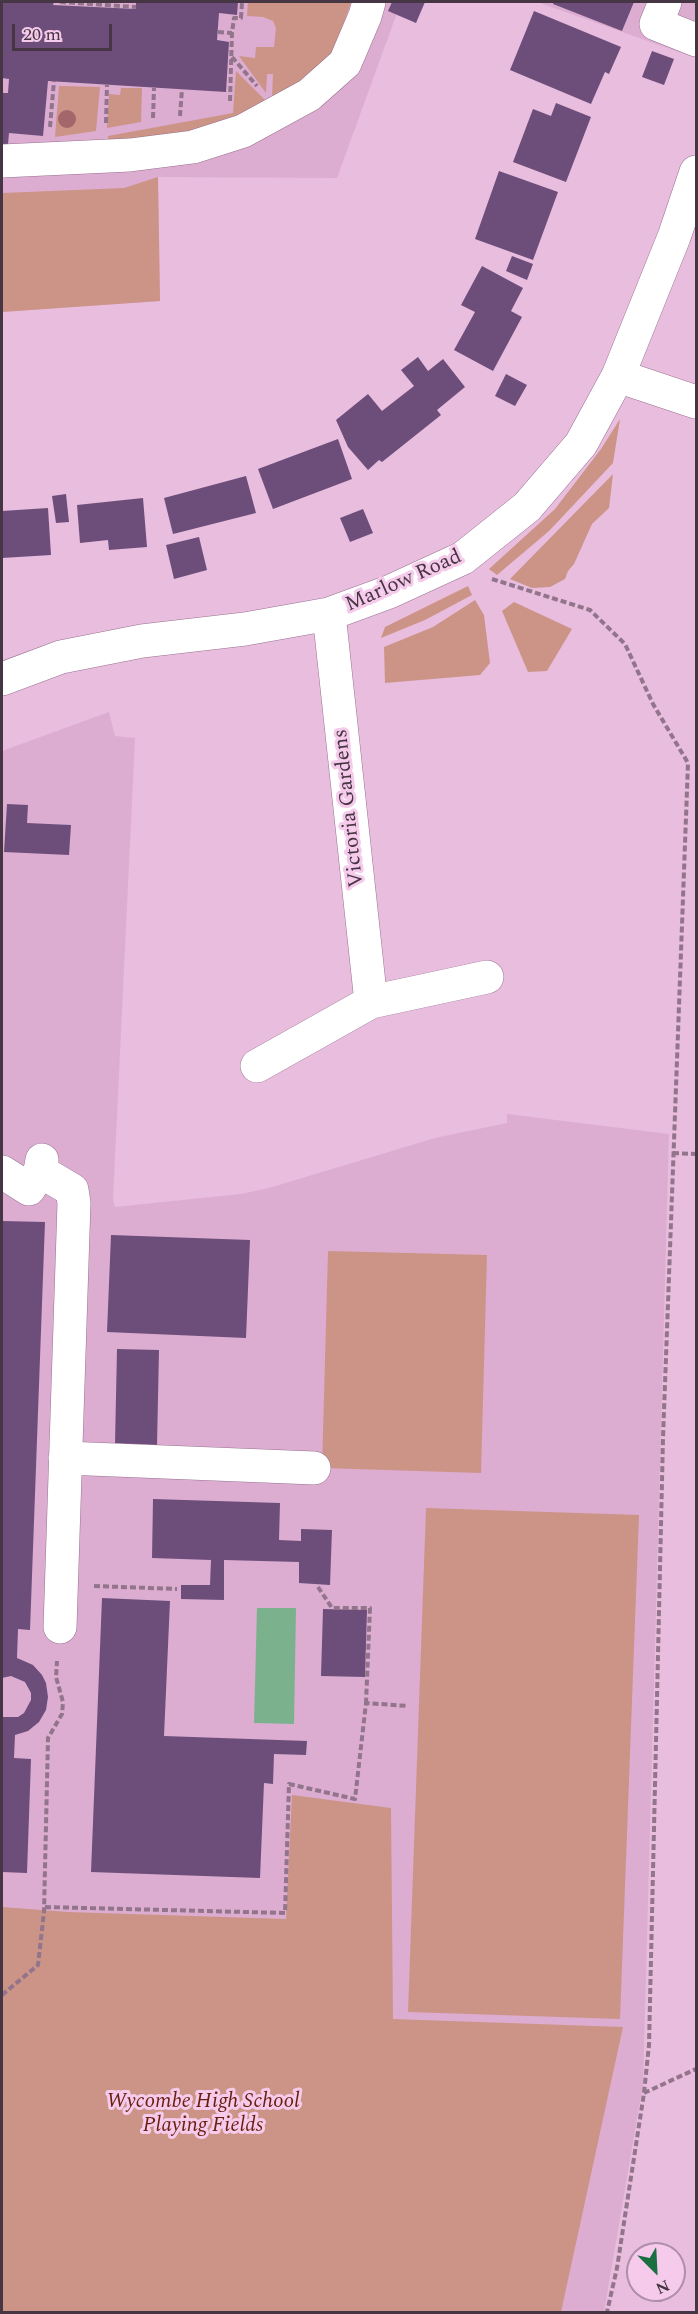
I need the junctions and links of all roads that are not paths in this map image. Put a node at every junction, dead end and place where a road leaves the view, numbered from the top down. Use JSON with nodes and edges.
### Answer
{"nodes":[{"id":1,"x":369,"y":2,"type":"edge"},
{"id":2,"x":665,"y":2,"type":"edge"},
{"id":3,"x":696,"y":40,"type":"edge"},
{"id":4,"x":2,"y":161,"type":"edge"},
{"id":5,"x":696,"y":172,"type":"edge"},
{"id":6,"x":618,"y":376,"type":"junction"},
{"id":7,"x":696,"y":402,"type":"edge"},
{"id":8,"x":329,"y":614,"type":"junction"},
{"id":9,"x":2,"y":679,"type":"edge"},
{"id":10,"x":487,"y":976,"type":"dead end"},
{"id":11,"x":371,"y":1002,"type":"junction"},
{"id":12,"x":257,"y":1066,"type":"dead end"},
{"id":13,"x":28,"y":1173,"type":"edge"},
{"id":14,"x":64,"y":1458,"type":"junction"},
{"id":15,"x":314,"y":1468,"type":"dead end"},
{"id":16,"x":58,"y":1641,"type":"road end"}],
"edges":[{"from":1,"to":4,"type":"street"},
{"from":2,"to":3,"type":"street"},
{"from":5,"to":6,"type":"street","name":"Marlow Road"},
{"from":6,"to":7,"type":"street"},
{"from":6,"to":8,"type":"street","name":"Marlow Road"},
{"from":8,"to":9,"type":"street","name":"Marlow Road"},
{"from":8,"to":11,"type":"street","name":"Victoria Gardens"},
{"from":10,"to":11,"type":"street"},
{"from":11,"to":12,"type":"street"},
{"from":13,"to":14,"type":"street"},
{"from":14,"to":15,"type":"street"},
{"from":14,"to":16,"type":"street"}]}
